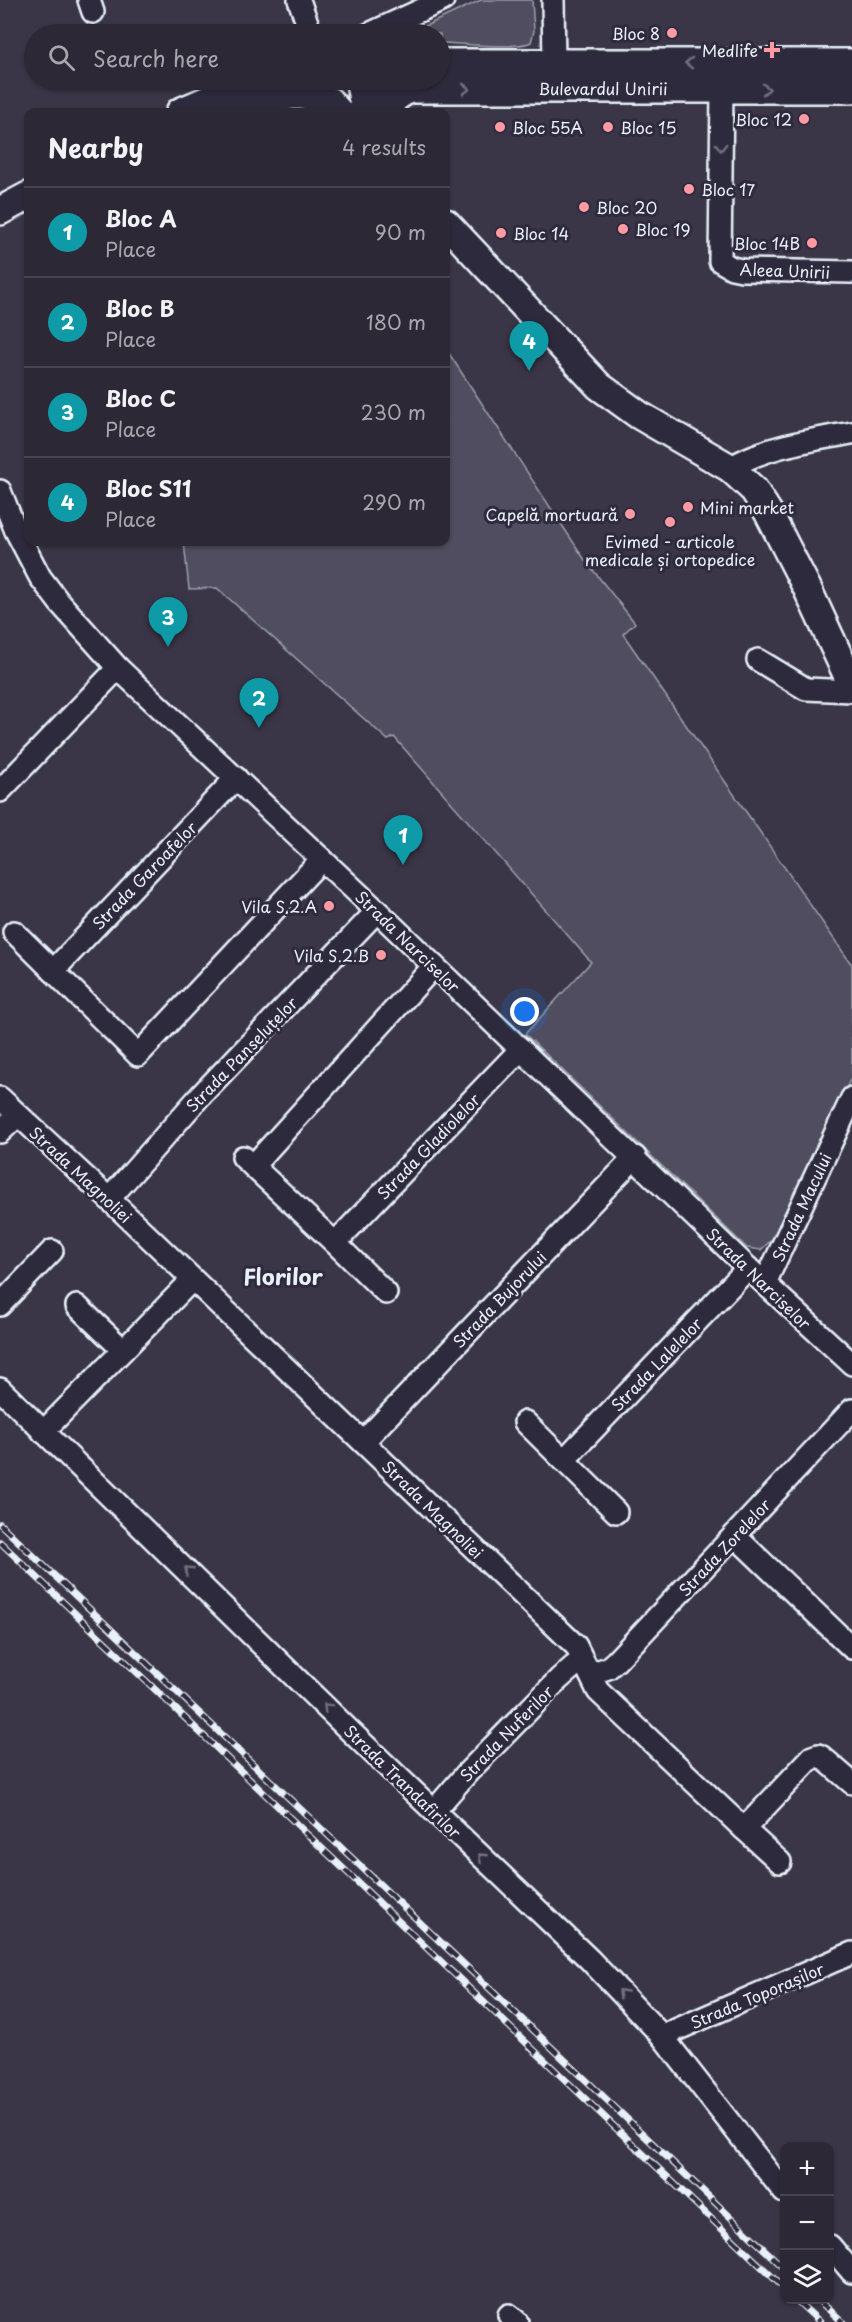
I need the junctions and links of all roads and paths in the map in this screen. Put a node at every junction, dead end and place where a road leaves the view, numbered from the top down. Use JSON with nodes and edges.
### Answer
{"nodes":[{"id":1,"x":299,"y":0,"type":"edge"},
{"id":2,"x":443,"y":0,"type":"edge"},
{"id":3,"x":553,"y":0,"type":"edge"},
{"id":4,"x":307,"y":24,"type":"edge"},
{"id":5,"x":391,"y":24,"type":"edge"},
{"id":6,"x":450,"y":63,"type":"edge"},
{"id":7,"x":554,"y":63,"type":"junction"},
{"id":8,"x":849,"y":76,"type":"edge"},
{"id":9,"x":722,"y":88,"type":"junction"},
{"id":10,"x":450,"y":89,"type":"edge"},
{"id":11,"x":232,"y":90,"type":"edge"},
{"id":12,"x":399,"y":90,"type":"edge"},
{"id":13,"x":407,"y":90,"type":"edge"},
{"id":14,"x":363,"y":94,"type":"edge"},
{"id":15,"x":325,"y":97,"type":"edge"},
{"id":16,"x":189,"y":108,"type":"edge"},
{"id":17,"x":241,"y":108,"type":"edge"},
{"id":18,"x":388,"y":108,"type":"edge"},
{"id":19,"x":24,"y":198,"type":"edge"},
{"id":20,"x":0,"y":211,"type":"edge"},
{"id":21,"x":450,"y":228,"type":"edge"},
{"id":22,"x":852,"y":272,"type":"edge"},
{"id":23,"x":852,"y":433,"type":"edge"},
{"id":24,"x":730,"y":468,"type":"junction"},
{"id":25,"x":0,"y":491,"type":"edge"},
{"id":26,"x":758,"y":660,"type":"dead end"},
{"id":27,"x":118,"y":668,"type":"junction"},
{"id":28,"x":852,"y":685,"type":"edge"},
{"id":29,"x":852,"y":691,"type":"edge"},
{"id":30,"x":236,"y":778,"type":"junction"},
{"id":31,"x":0,"y":791,"type":"edge"},
{"id":32,"x":322,"y":859,"type":"junction"},
{"id":33,"x":377,"y":911,"type":"junction"},
{"id":34,"x":14,"y":932,"type":"dead end"},
{"id":35,"x":434,"y":966,"type":"junction"},
{"id":36,"x":52,"y":971,"type":"junction"},
{"id":37,"x":521,"y":1049,"type":"junction"},
{"id":38,"x":0,"y":1098,"type":"edge"},
{"id":39,"x":852,"y":1098,"type":"edge"},
{"id":40,"x":18,"y":1115,"type":"junction"},
{"id":41,"x":0,"y":1132,"type":"edge"},
{"id":42,"x":635,"y":1157,"type":"junction"},
{"id":43,"x":109,"y":1199,"type":"junction"},
{"id":44,"x":335,"y":1243,"type":"junction"},
{"id":45,"x":52,"y":1251,"type":"dead end"},
{"id":46,"x":748,"y":1268,"type":"junction"},
{"id":47,"x":192,"y":1280,"type":"junction"},
{"id":48,"x":765,"y":1283,"type":"junction"},
{"id":49,"x":386,"y":1293,"type":"dead end"},
{"id":50,"x":0,"y":1305,"type":"edge"},
{"id":51,"x":77,"y":1306,"type":"dead end"},
{"id":52,"x":123,"y":1350,"type":"junction"},
{"id":53,"x":852,"y":1364,"type":"edge"},
{"id":54,"x":0,"y":1389,"type":"edge"},
{"id":55,"x":852,"y":1410,"type":"edge"},
{"id":56,"x":525,"y":1422,"type":"dead end"},
{"id":57,"x":43,"y":1432,"type":"junction"},
{"id":58,"x":363,"y":1442,"type":"junction"},
{"id":59,"x":564,"y":1460,"type":"junction"},
{"id":60,"x":616,"y":1512,"type":"dead end"},
{"id":61,"x":735,"y":1536,"type":"junction"},
{"id":62,"x":852,"y":1648,"type":"edge"},
{"id":63,"x":587,"y":1669,"type":"junction"},
{"id":64,"x":852,"y":1783,"type":"edge"},
{"id":65,"x":434,"y":1811,"type":"junction"},
{"id":66,"x":744,"y":1829,"type":"junction"},
{"id":67,"x":780,"y":1862,"type":"dead end"},
{"id":68,"x":852,"y":1953,"type":"edge"},
{"id":69,"x":662,"y":2036,"type":"junction"},
{"id":70,"x":780,"y":2187,"type":"edge"},
{"id":71,"x":833,"y":2250,"type":"edge"},
{"id":72,"x":852,"y":2272,"type":"edge"}],
"edges":[{"from":1,"to":4,"type":"street"},
{"from":2,"to":5,"type":"street"},
{"from":3,"to":7,"type":"street"},
{"from":6,"to":7,"type":"main road","name":"Bulevardul Unirii"},
{"from":8,"to":7,"type":"main road","name":"Bulevardul Unirii","one_way":true},
{"from":9,"to":8,"type":"main road","name":"Bulevardul Unirii","one_way":true},
{"from":10,"to":9,"type":"main road","name":"Bulevardul Unirii","one_way":true},
{"from":9,"to":22,"type":"street","name":"Aleea Unirii","one_way":true},
{"from":11,"to":16,"type":"main road"},
{"from":12,"to":14,"type":"main road","name":"Bulevardul Unirii"},
{"from":13,"to":18,"type":"main road"},
{"from":14,"to":15,"type":"main road"},
{"from":15,"to":17,"type":"main road"},
{"from":19,"to":20,"type":"main road"},
{"from":21,"to":24,"type":"main road"},
{"from":23,"to":24,"type":"street"},
{"from":24,"to":28,"type":"main road"},
{"from":25,"to":27,"type":"street","name":"Strada Narciselor"},
{"from":26,"to":29,"type":"street"},
{"from":27,"to":30,"type":"street","name":"Strada Narciselor"},
{"from":27,"to":31,"type":"street"},
{"from":30,"to":32,"type":"street","name":"Strada Narciselor"},
{"from":30,"to":36,"type":"street","name":"Strada Garoafelor"},
{"from":32,"to":33,"type":"street","name":"Strada Narciselor"},
{"from":32,"to":36,"type":"street"},
{"from":33,"to":35,"type":"street","name":"Strada Narciselor"},
{"from":33,"to":43,"type":"street","name":"Strada Panseluțelor"},
{"from":34,"to":36,"type":"street"},
{"from":35,"to":37,"type":"street","name":"Strada Narciselor"},
{"from":35,"to":44,"type":"street"},
{"from":37,"to":42,"type":"street","name":"Strada Narciselor"},
{"from":37,"to":44,"type":"street","name":"Strada Gladiolelor"},
{"from":38,"to":40,"type":"street","name":"Strada Magnoliei"},
{"from":39,"to":48,"type":"street","name":"Strada Macului"},
{"from":40,"to":41,"type":"street"},
{"from":40,"to":43,"type":"street","name":"Strada Magnoliei"},
{"from":42,"to":46,"type":"street","name":"Strada Narciselor"},
{"from":42,"to":58,"type":"street","name":"Strada Bujorului"},
{"from":43,"to":47,"type":"street","name":"Strada Magnoliei"},
{"from":44,"to":49,"type":"street"},
{"from":45,"to":50,"type":"street"},
{"from":46,"to":48,"type":"street","name":"Strada Narciselor"},
{"from":46,"to":59,"type":"street","name":"Strada Lalelelor"},
{"from":47,"to":52,"type":"street"},
{"from":47,"to":58,"type":"street","name":"Strada Magnoliei"},
{"from":48,"to":53,"type":"street","name":"Strada Narciselor"},
{"from":51,"to":52,"type":"street"},
{"from":52,"to":57,"type":"street"},
{"from":54,"to":57,"type":"street","name":"Strada Trandafirilor"},
{"from":55,"to":61,"type":"street","name":"Strada Zorelelor"},
{"from":56,"to":59,"type":"street"},
{"from":65,"to":57,"type":"street","name":"Strada Trandafirilor","one_way":true},
{"from":58,"to":63,"type":"street","name":"Strada Magnoliei"},
{"from":59,"to":60,"type":"street"},
{"from":61,"to":62,"type":"street"},
{"from":61,"to":63,"type":"street","name":"Strada Zorelelor"},
{"from":63,"to":65,"type":"street","name":"Strada Nuferilor"},
{"from":63,"to":66,"type":"street","name":"Strada Magnoliei"},
{"from":64,"to":66,"type":"street"},
{"from":69,"to":65,"type":"street","name":"Strada Trandafirilor","one_way":true},
{"from":66,"to":67,"type":"street","name":"Strada Magnoliei"},
{"from":68,"to":69,"type":"street","name":"Strada Toporașilor"},
{"from":69,"to":70,"type":"street","name":"Strada Trandafirilor"},
{"from":71,"to":72,"type":"street"}]}
